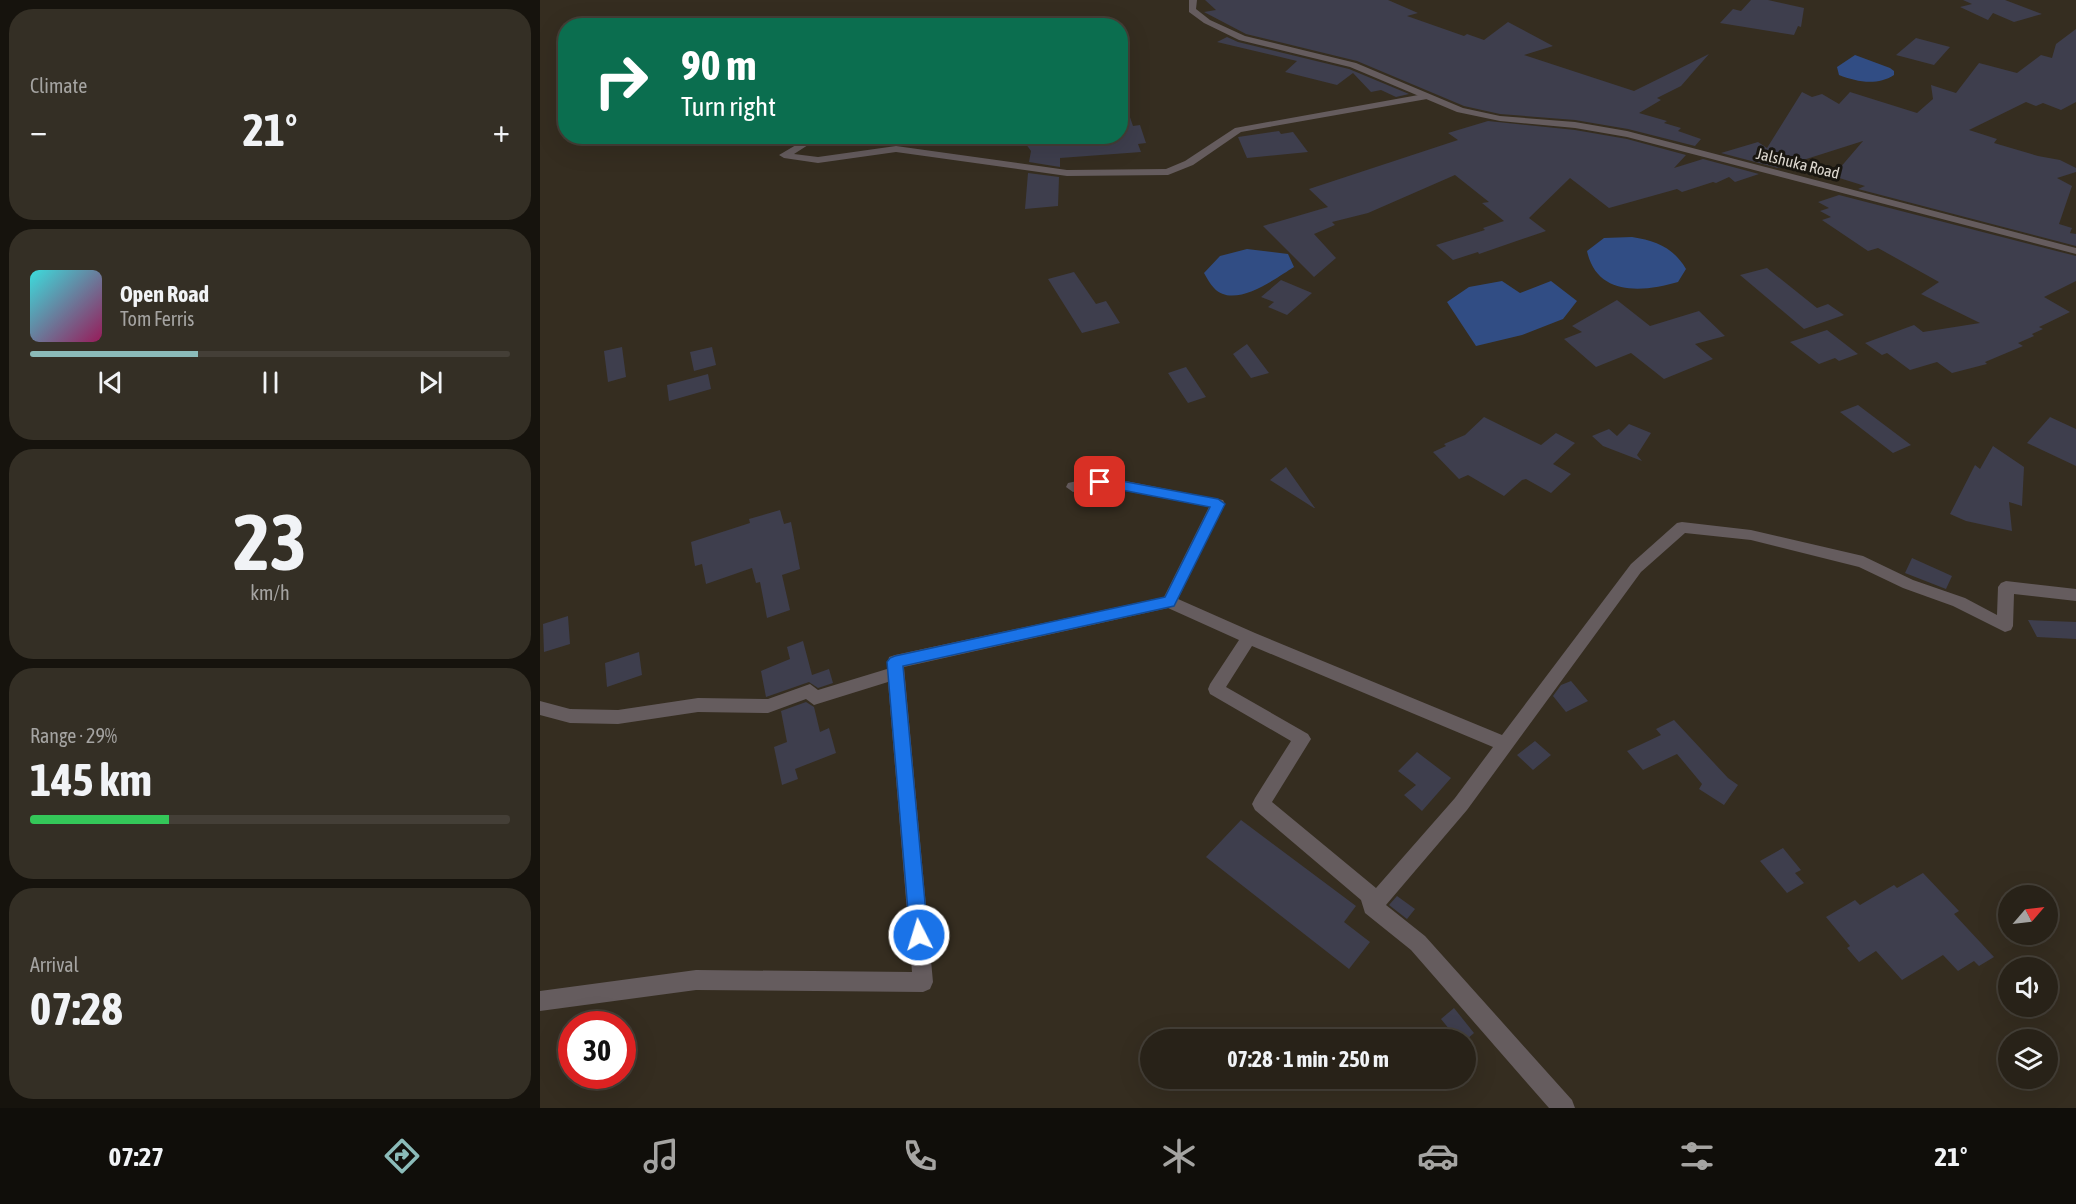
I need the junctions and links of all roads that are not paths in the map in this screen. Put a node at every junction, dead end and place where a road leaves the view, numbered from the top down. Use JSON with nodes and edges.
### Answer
{"nodes":[{"id":1,"x":1192,"y":0,"type":"edge"},
{"id":2,"x":1424,"y":97,"type":"junction"},
{"id":3,"x":801,"y":144,"type":"edge"},
{"id":4,"x":2076,"y":251,"type":"edge"},
{"id":5,"x":1073,"y":487,"type":"dead end"},
{"id":6,"x":2076,"y":595,"type":"edge"},
{"id":7,"x":1169,"y":602,"type":"junction"},
{"id":8,"x":1249,"y":638,"type":"junction"},
{"id":9,"x":896,"y":674,"type":"junction"},
{"id":10,"x":540,"y":708,"type":"edge"},
{"id":11,"x":1505,"y":744,"type":"junction"},
{"id":12,"x":1372,"y":906,"type":"junction"},
{"id":13,"x":540,"y":1001,"type":"edge"},
{"id":14,"x":1564,"y":1108,"type":"edge"}],
"edges":[{"from":1,"to":2,"type":"street","name":"Jalshuka Road"},
{"from":2,"to":3,"type":"street"},
{"from":2,"to":4,"type":"street","name":"Jalshuka Road"},
{"from":5,"to":7,"type":"street"},
{"from":6,"to":11,"type":"street"},
{"from":7,"to":8,"type":"street"},
{"from":7,"to":9,"type":"street"},
{"from":8,"to":11,"type":"street"},
{"from":8,"to":12,"type":"street"},
{"from":9,"to":10,"type":"street"},
{"from":9,"to":13,"type":"street"},
{"from":11,"to":12,"type":"street"},
{"from":12,"to":14,"type":"street"}]}
